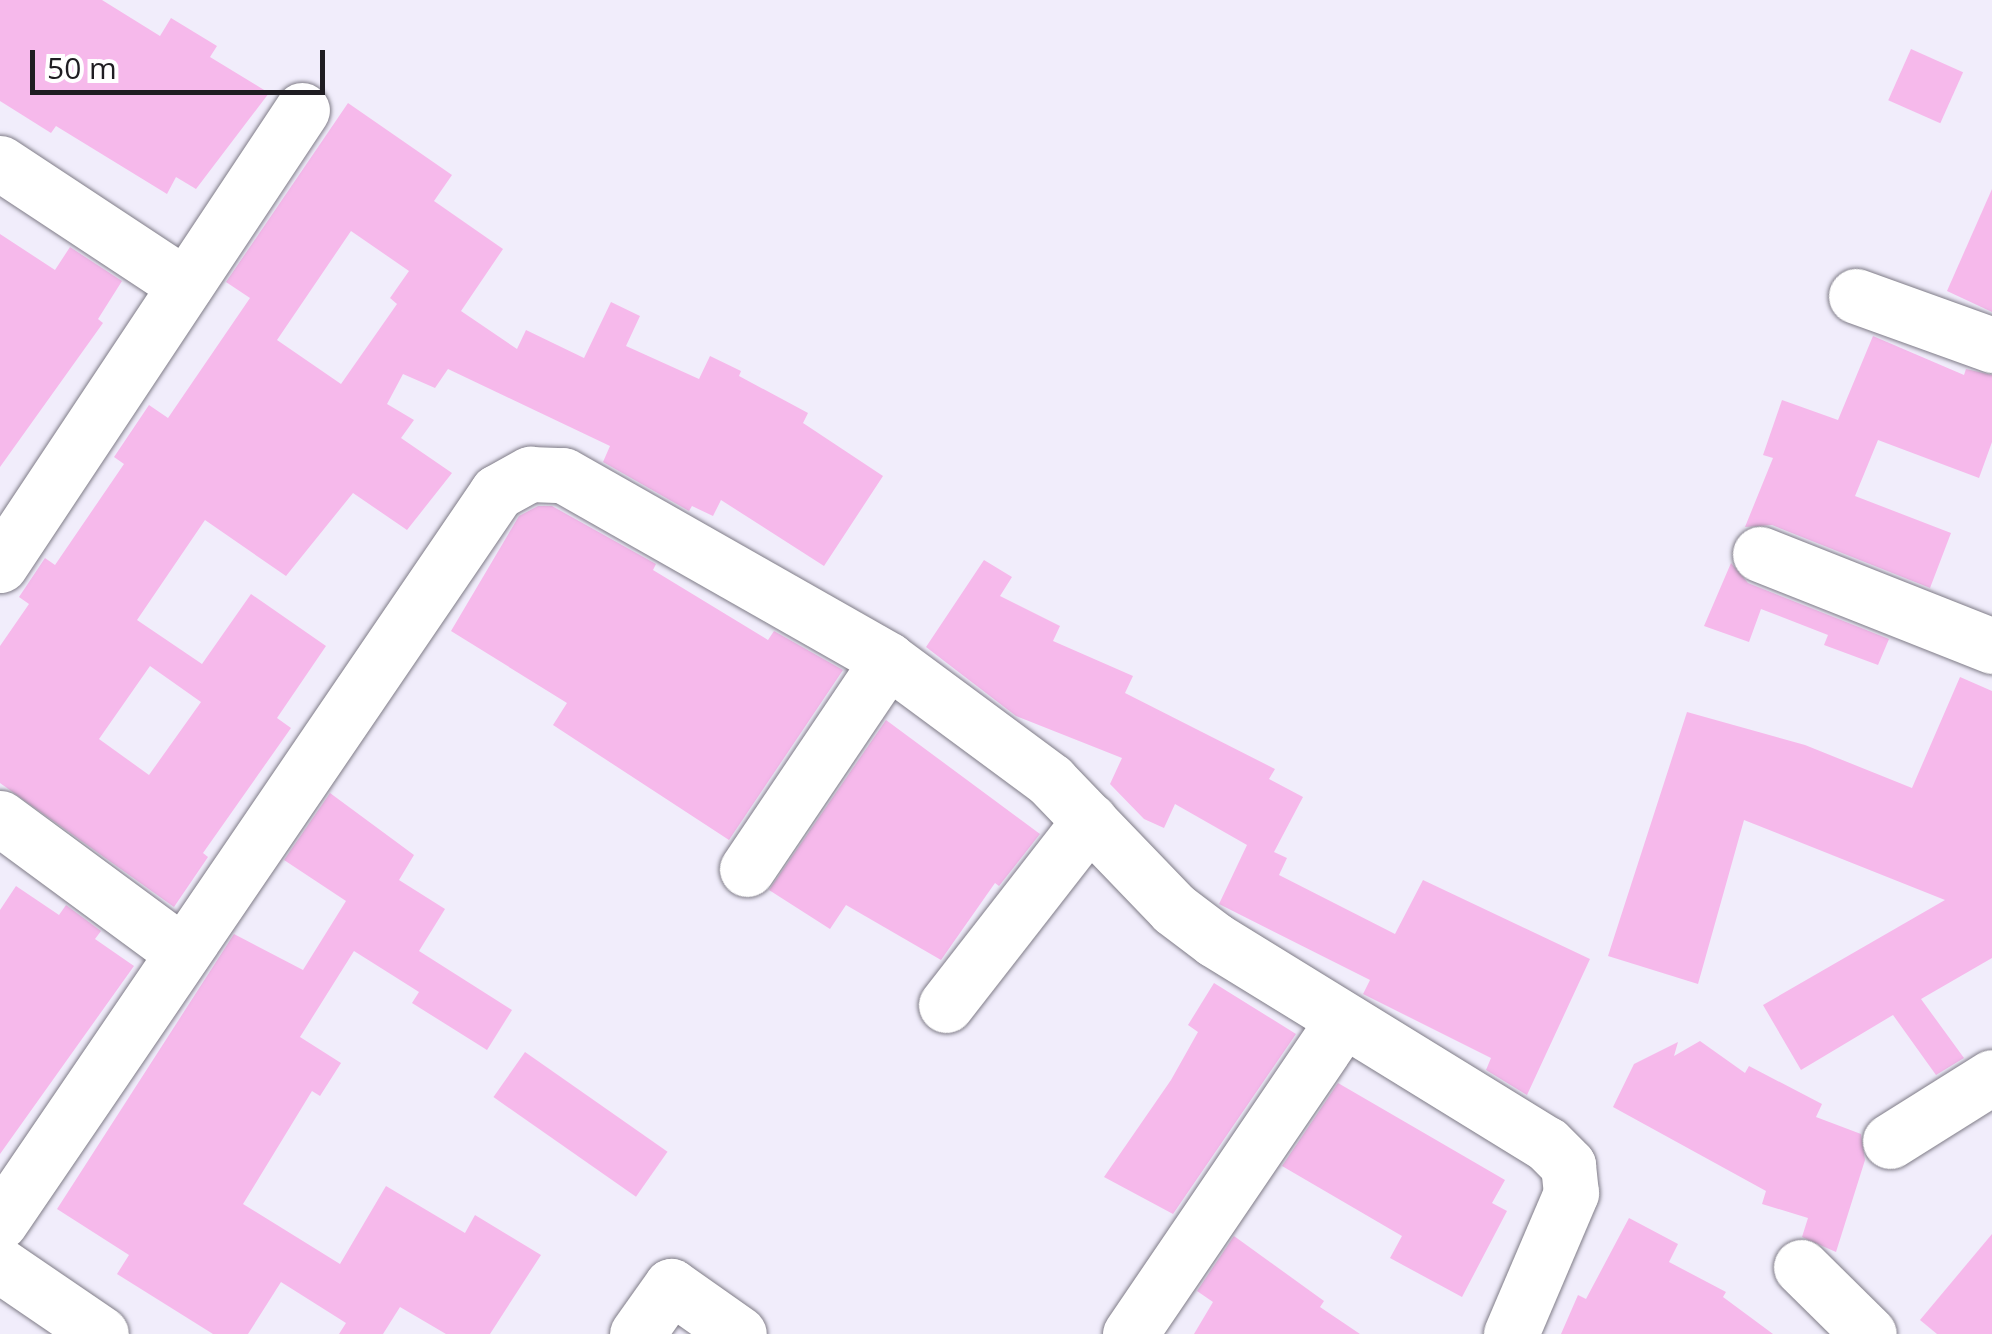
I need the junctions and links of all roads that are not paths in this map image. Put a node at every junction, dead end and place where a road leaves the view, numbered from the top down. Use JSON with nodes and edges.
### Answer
{"nodes":[{"id":1,"x":302,"y":110,"type":"dead end"},
{"id":2,"x":0,"y":162,"type":"edge"},
{"id":3,"x":186,"y":286,"type":"junction"},
{"id":4,"x":1856,"y":296,"type":"dead end"},
{"id":5,"x":1992,"y":345,"type":"edge"},
{"id":6,"x":1760,"y":554,"type":"dead end"},
{"id":7,"x":0,"y":564,"type":"edge"},
{"id":8,"x":1992,"y":646,"type":"edge"},
{"id":9,"x":888,"y":660,"type":"junction"},
{"id":10,"x":0,"y":818,"type":"edge"},
{"id":11,"x":1090,"y":820,"type":"junction"},
{"id":12,"x":747,"y":869,"type":"dead end"},
{"id":13,"x":183,"y":953,"type":"junction"},
{"id":14,"x":946,"y":1005,"type":"dead end"},
{"id":15,"x":1342,"y":1023,"type":"junction"},
{"id":16,"x":1992,"y":1076,"type":"edge"},
{"id":17,"x":1890,"y":1141,"type":"dead end"},
{"id":18,"x":0,"y":1222,"type":"edge"},
{"id":19,"x":0,"y":1266,"type":"edge"},
{"id":20,"x":1801,"y":1267,"type":"dead end"},
{"id":21,"x":101,"y":1334,"type":"edge"},
{"id":22,"x":637,"y":1334,"type":"edge"},
{"id":23,"x":739,"y":1334,"type":"edge"},
{"id":24,"x":1130,"y":1334,"type":"edge"},
{"id":25,"x":1511,"y":1334,"type":"edge"},
{"id":26,"x":1869,"y":1334,"type":"edge"}],
"edges":[{"from":1,"to":3,"type":"street"},
{"from":2,"to":3,"type":"street"},
{"from":3,"to":7,"type":"street"},
{"from":4,"to":5,"type":"street"},
{"from":6,"to":8,"type":"street"},
{"from":9,"to":11,"type":"street"},
{"from":9,"to":12,"type":"street"},
{"from":9,"to":13,"type":"street"},
{"from":10,"to":13,"type":"street"},
{"from":11,"to":14,"type":"street"},
{"from":11,"to":15,"type":"street"},
{"from":13,"to":18,"type":"street"},
{"from":15,"to":24,"type":"street"},
{"from":15,"to":25,"type":"street"},
{"from":16,"to":17,"type":"street"},
{"from":19,"to":21,"type":"street"},
{"from":20,"to":26,"type":"street"},
{"from":22,"to":23,"type":"street"}]}
